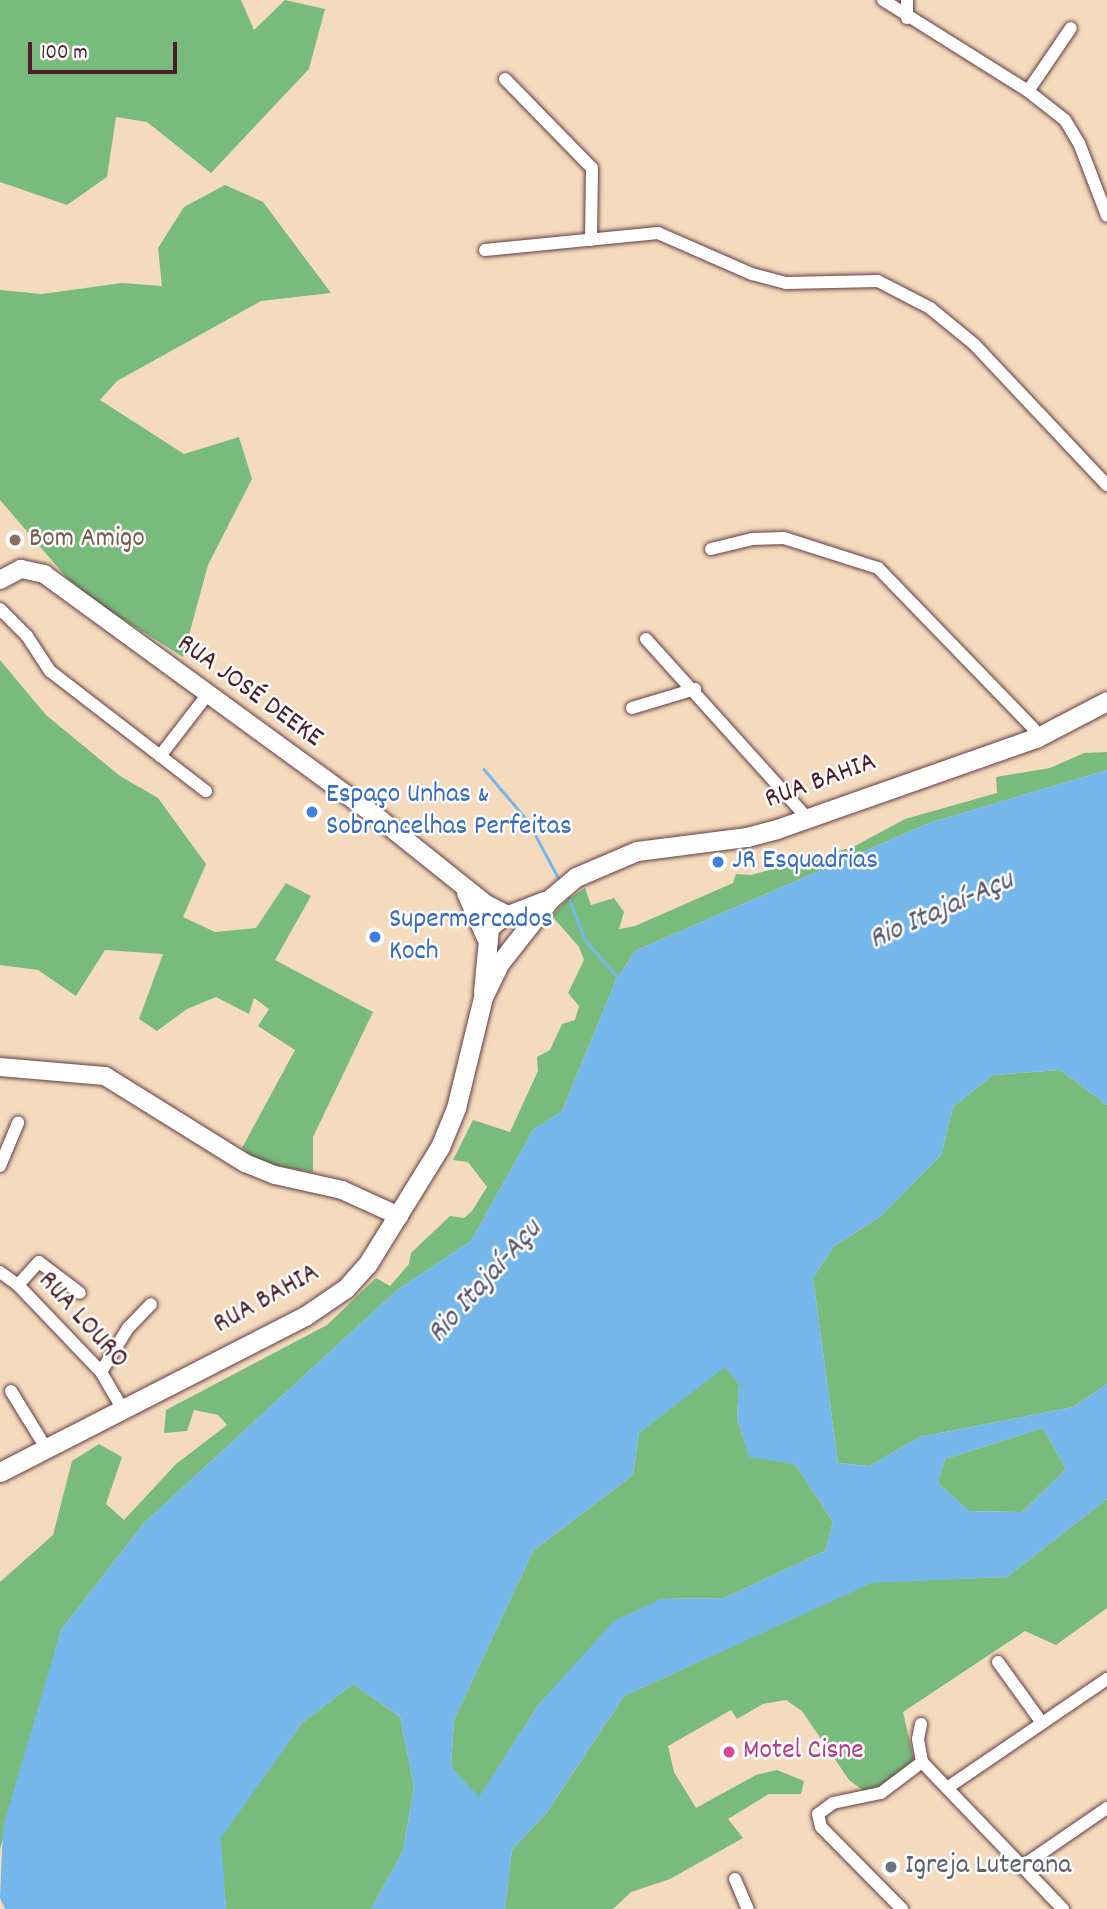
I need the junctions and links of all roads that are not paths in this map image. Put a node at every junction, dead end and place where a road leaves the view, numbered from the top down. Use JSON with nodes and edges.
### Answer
{"nodes":[{"id":1,"x":883,"y":0,"type":"edge"},
{"id":2,"x":908,"y":0,"type":"edge"},
{"id":3,"x":907,"y":18,"type":"junction"},
{"id":4,"x":1071,"y":28,"type":"dead end"},
{"id":5,"x":505,"y":79,"type":"dead end"},
{"id":6,"x":1028,"y":91,"type":"junction"},
{"id":7,"x":1107,"y":216,"type":"edge"},
{"id":8,"x":591,"y":240,"type":"junction"},
{"id":9,"x":485,"y":250,"type":"dead end"},
{"id":10,"x":1107,"y":485,"type":"edge"},
{"id":11,"x":711,"y":549,"type":"dead end"},
{"id":12,"x":0,"y":580,"type":"edge"},
{"id":13,"x":0,"y":609,"type":"edge"},
{"id":14,"x":646,"y":639,"type":"dead end"},
{"id":15,"x":695,"y":689,"type":"junction"},
{"id":16,"x":208,"y":694,"type":"junction"},
{"id":17,"x":1107,"y":701,"type":"edge"},
{"id":18,"x":632,"y":708,"type":"dead end"},
{"id":19,"x":1036,"y":738,"type":"junction"},
{"id":20,"x":160,"y":756,"type":"junction"},
{"id":21,"x":206,"y":791,"type":"dead end"},
{"id":22,"x":807,"y":818,"type":"junction"},
{"id":23,"x":460,"y":884,"type":"junction"},
{"id":24,"x":562,"y":887,"type":"junction"},
{"id":25,"x":508,"y":915,"type":"junction"},
{"id":26,"x":522,"y":931,"type":"junction"},
{"id":27,"x":485,"y":938,"type":"junction"},
{"id":28,"x":506,"y":952,"type":"junction"},
{"id":29,"x":483,"y":997,"type":"junction"},
{"id":30,"x":0,"y":1066,"type":"edge"},
{"id":31,"x":19,"y":1123,"type":"dead end"},
{"id":32,"x":0,"y":1166,"type":"edge"},
{"id":33,"x":399,"y":1216,"type":"junction"},
{"id":34,"x":0,"y":1272,"type":"edge"},
{"id":35,"x":18,"y":1285,"type":"junction"},
{"id":36,"x":80,"y":1293,"type":"dead end"},
{"id":37,"x":150,"y":1304,"type":"dead end"},
{"id":38,"x":101,"y":1372,"type":"junction"},
{"id":39,"x":11,"y":1391,"type":"dead end"},
{"id":40,"x":122,"y":1408,"type":"junction"},
{"id":41,"x":46,"y":1448,"type":"junction"},
{"id":42,"x":0,"y":1472,"type":"edge"},
{"id":43,"x":998,"y":1662,"type":"dead end"},
{"id":44,"x":1107,"y":1679,"type":"edge"},
{"id":45,"x":1042,"y":1723,"type":"junction"},
{"id":46,"x":921,"y":1724,"type":"dead end"},
{"id":47,"x":922,"y":1762,"type":"junction"},
{"id":48,"x":947,"y":1788,"type":"junction"},
{"id":49,"x":1107,"y":1808,"type":"edge"},
{"id":50,"x":1021,"y":1867,"type":"junction"},
{"id":51,"x":736,"y":1879,"type":"dead end"},
{"id":52,"x":748,"y":1909,"type":"edge"},
{"id":53,"x":902,"y":1909,"type":"edge"},
{"id":54,"x":1063,"y":1909,"type":"edge"}],
"edges":[{"from":1,"to":3,"type":"street"},
{"from":2,"to":3,"type":"street"},
{"from":3,"to":6,"type":"street"},
{"from":4,"to":6,"type":"street"},
{"from":5,"to":8,"type":"street"},
{"from":6,"to":7,"type":"street"},
{"from":8,"to":9,"type":"street"},
{"from":8,"to":10,"type":"street"},
{"from":11,"to":19,"type":"street"},
{"from":12,"to":16,"type":"street","name":"RUA JOSÉ DEEKE"},
{"from":13,"to":20,"type":"street"},
{"from":14,"to":15,"type":"street"},
{"from":15,"to":18,"type":"street"},
{"from":15,"to":22,"type":"street"},
{"from":16,"to":20,"type":"street"},
{"from":16,"to":23,"type":"street","name":"RUA JOSÉ DEEKE"},
{"from":17,"to":19,"type":"main road","name":"RUA BAHIA"},
{"from":19,"to":22,"type":"main road","name":"RUA BAHIA"},
{"from":20,"to":21,"type":"street"},
{"from":22,"to":24,"type":"main road","name":"RUA BAHIA"},
{"from":23,"to":25,"type":"street","name":"RUA JOSÉ DEEKE"},
{"from":23,"to":27,"type":"street","name":"RUA JOSÉ DEEKE"},
{"from":24,"to":25,"type":"main road","name":"RUA BAHIA"},
{"from":24,"to":26,"type":"main road","name":"RUA BAHIA"},
{"from":25,"to":26,"type":"main road"},
{"from":25,"to":27,"type":"main road","name":"RUA BAHIA"},
{"from":26,"to":28,"type":"main road","name":"RUA BAHIA"},
{"from":27,"to":28,"type":"main road"},
{"from":27,"to":29,"type":"main road","name":"RUA BAHIA"},
{"from":28,"to":29,"type":"main road","name":"RUA BAHIA"},
{"from":29,"to":33,"type":"main road","name":"RUA BAHIA"},
{"from":30,"to":33,"type":"street"},
{"from":31,"to":32,"type":"street"},
{"from":33,"to":40,"type":"main road","name":"RUA BAHIA"},
{"from":34,"to":35,"type":"street","name":"RUA LOURO"},
{"from":35,"to":36,"type":"street"},
{"from":35,"to":38,"type":"street","name":"RUA LOURO"},
{"from":37,"to":38,"type":"street"},
{"from":38,"to":40,"type":"street","name":"RUA LOURO"},
{"from":39,"to":41,"type":"street"},
{"from":40,"to":41,"type":"main road","name":"RUA BAHIA"},
{"from":41,"to":42,"type":"main road","name":"RUA BAHIA"},
{"from":43,"to":45,"type":"street"},
{"from":44,"to":45,"type":"street"},
{"from":45,"to":48,"type":"street"},
{"from":46,"to":47,"type":"street"},
{"from":47,"to":48,"type":"street"},
{"from":47,"to":53,"type":"street"},
{"from":48,"to":50,"type":"street"},
{"from":49,"to":50,"type":"street"},
{"from":50,"to":54,"type":"street"},
{"from":51,"to":52,"type":"street"}]}
